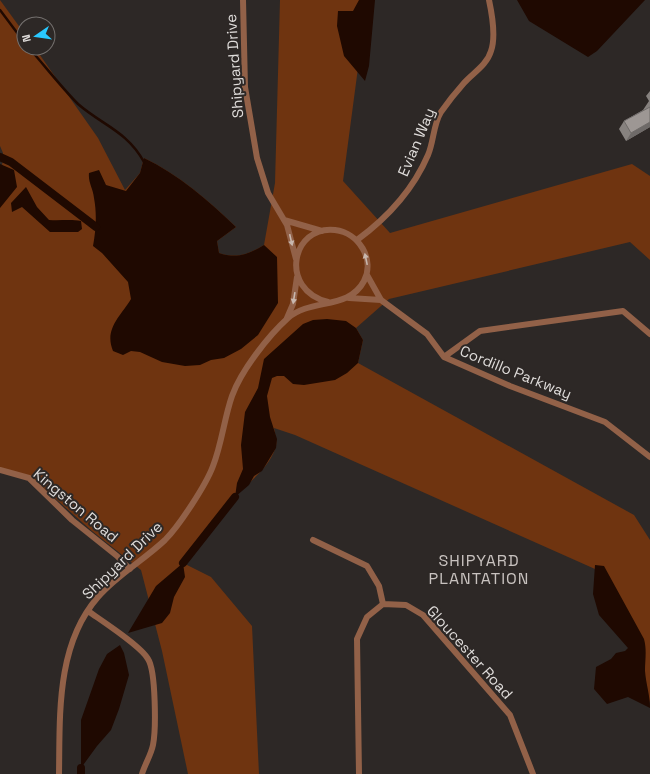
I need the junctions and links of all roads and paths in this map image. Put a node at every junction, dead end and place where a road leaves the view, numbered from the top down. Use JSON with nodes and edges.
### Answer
{"nodes":[{"id":1,"x":244,"y":0,"type":"edge"},
{"id":2,"x":488,"y":0,"type":"edge"},
{"id":3,"x":284,"y":220,"type":"junction"},
{"id":4,"x":322,"y":231,"type":"junction"},
{"id":5,"x":357,"y":240,"type":"junction"},
{"id":6,"x":296,"y":260,"type":"junction"},
{"id":7,"x":367,"y":275,"type":"junction"},
{"id":8,"x":297,"y":276,"type":"junction"},
{"id":9,"x":348,"y":298,"type":"junction"},
{"id":10,"x":381,"y":300,"type":"junction"},
{"id":11,"x":328,"y":302,"type":"junction"},
{"id":12,"x":286,"y":319,"type":"junction"},
{"id":13,"x":650,"y":334,"type":"edge"},
{"id":14,"x":444,"y":357,"type":"junction"},
{"id":15,"x":650,"y":457,"type":"edge"},
{"id":16,"x":0,"y":470,"type":"edge"},
{"id":17,"x":314,"y":540,"type":"dead end"},
{"id":18,"x":130,"y":569,"type":"junction"},
{"id":19,"x":384,"y":604,"type":"junction"},
{"id":20,"x":88,"y":611,"type":"junction"},
{"id":21,"x":59,"y":774,"type":"edge"},
{"id":22,"x":142,"y":774,"type":"edge"},
{"id":23,"x":359,"y":774,"type":"edge"},
{"id":24,"x":533,"y":774,"type":"edge"}],
"edges":[{"from":1,"to":3,"type":"street","name":"Shipyard Drive"},
{"from":2,"to":5,"type":"street","name":"Evian Way"},
{"from":3,"to":4,"type":"street"},
{"from":3,"to":6,"type":"street","name":"Shipyard Drive","one_way":true},
{"from":4,"to":5,"type":"street"},
{"from":4,"to":6,"type":"street"},
{"from":7,"to":5,"type":"street","one_way":true},
{"from":6,"to":8,"type":"street"},
{"from":7,"to":9,"type":"street"},
{"from":7,"to":10,"type":"street","name":"Cordillo Parkway"},
{"from":8,"to":11,"type":"street"},
{"from":8,"to":12,"type":"street","name":"Shipyard Drive","one_way":true},
{"from":9,"to":10,"type":"street"},
{"from":9,"to":11,"type":"street"},
{"from":10,"to":14,"type":"street","name":"Cordillo Parkway"},
{"from":11,"to":12,"type":"street","name":"Shipyard Drive"},
{"from":12,"to":18,"type":"street","name":"Shipyard Drive"},
{"from":13,"to":14,"type":"street"},
{"from":14,"to":15,"type":"street","name":"Cordillo Parkway"},
{"from":16,"to":18,"type":"street","name":"Kingston Road"},
{"from":17,"to":19,"type":"street"},
{"from":18,"to":20,"type":"street","name":"Shipyard Drive"},
{"from":19,"to":23,"type":"street"},
{"from":19,"to":24,"type":"street","name":"Gloucester Road"},
{"from":20,"to":21,"type":"street","name":"Shipyard Drive"},
{"from":20,"to":22,"type":"street"}]}
